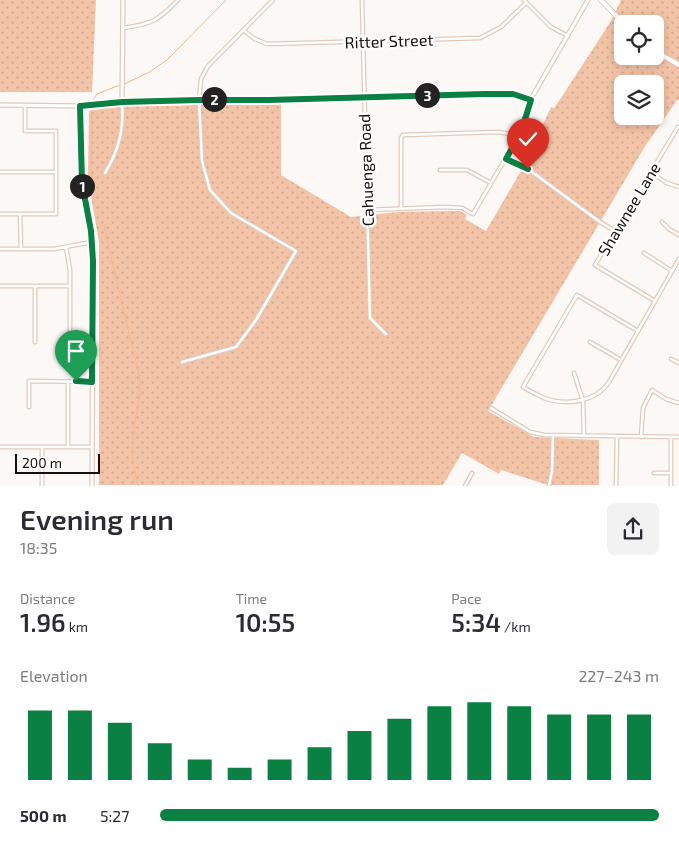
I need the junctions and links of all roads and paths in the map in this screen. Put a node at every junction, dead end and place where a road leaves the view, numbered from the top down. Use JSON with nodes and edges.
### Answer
{"nodes":[{"id":1,"x":123,"y":0,"type":"edge"},
{"id":2,"x":178,"y":0,"type":"edge"},
{"id":3,"x":273,"y":0,"type":"edge"},
{"id":4,"x":362,"y":0,"type":"edge"},
{"id":5,"x":588,"y":0,"type":"edge"},
{"id":6,"x":601,"y":0,"type":"edge"},
{"id":7,"x":525,"y":1,"type":"edge"},
{"id":8,"x":615,"y":15,"type":"edge"},
{"id":9,"x":123,"y":28,"type":"junction"},
{"id":10,"x":243,"y":30,"type":"junction"},
{"id":11,"x":568,"y":36,"type":"junction"},
{"id":12,"x":363,"y":42,"type":"junction"},
{"id":13,"x":664,"y":56,"type":"edge"},
{"id":14,"x":679,"y":65,"type":"edge"},
{"id":15,"x":364,"y":97,"type":"junction"},
{"id":16,"x":199,"y":100,"type":"junction"},
{"id":17,"x":531,"y":100,"type":"junction"},
{"id":18,"x":122,"y":102,"type":"junction"},
{"id":19,"x":0,"y":105,"type":"edge"},
{"id":20,"x":25,"y":106,"type":"junction"},
{"id":21,"x":80,"y":106,"type":"junction"},
{"id":22,"x":678,"y":127,"type":"edge"},
{"id":23,"x":517,"y":139,"type":"junction"},
{"id":24,"x":506,"y":159,"type":"junction"},
{"id":25,"x":440,"y":170,"type":"dead end"},
{"id":26,"x":0,"y":172,"type":"edge"},
{"id":27,"x":56,"y":172,"type":"junction"},
{"id":28,"x":650,"y":172,"type":"junction"},
{"id":29,"x":105,"y":173,"type":"dead end"},
{"id":30,"x":491,"y":183,"type":"junction"},
{"id":31,"x":679,"y":187,"type":"edge"},
{"id":32,"x":401,"y":208,"type":"junction"},
{"id":33,"x":367,"y":210,"type":"junction"},
{"id":34,"x":0,"y":214,"type":"edge"},
{"id":35,"x":20,"y":214,"type":"junction"},
{"id":36,"x":662,"y":222,"type":"dead end"},
{"id":37,"x":616,"y":231,"type":"junction"},
{"id":38,"x":679,"y":235,"type":"edge"},
{"id":39,"x":92,"y":242,"type":"junction"},
{"id":40,"x":66,"y":247,"type":"junction"},
{"id":41,"x":0,"y":249,"type":"edge"},
{"id":42,"x":21,"y":249,"type":"junction"},
{"id":43,"x":644,"y":254,"type":"dead end"},
{"id":44,"x":679,"y":259,"type":"edge"},
{"id":45,"x":672,"y":271,"type":"junction"},
{"id":46,"x":0,"y":286,"type":"edge"},
{"id":47,"x":35,"y":286,"type":"junction"},
{"id":48,"x":70,"y":286,"type":"junction"},
{"id":49,"x":655,"y":300,"type":"junction"},
{"id":50,"x":638,"y":331,"type":"junction"},
{"id":51,"x":386,"y":334,"type":"dead end"},
{"id":52,"x":35,"y":342,"type":"dead end"},
{"id":53,"x":70,"y":342,"type":"dead end"},
{"id":54,"x":590,"y":342,"type":"dead end"},
{"id":55,"x":671,"y":359,"type":"dead end"},
{"id":56,"x":621,"y":360,"type":"junction"},
{"id":57,"x":182,"y":362,"type":"dead end"},
{"id":58,"x":679,"y":362,"type":"edge"},
{"id":59,"x":574,"y":373,"type":"dead end"},
{"id":60,"x":68,"y":381,"type":"junction"},
{"id":61,"x":92,"y":382,"type":"junction"},
{"id":62,"x":583,"y":400,"type":"junction"},
{"id":63,"x":679,"y":403,"type":"edge"},
{"id":64,"x":29,"y":407,"type":"dead end"},
{"id":65,"x":491,"y":408,"type":"dead end"},
{"id":66,"x":553,"y":436,"type":"junction"},
{"id":67,"x":584,"y":436,"type":"junction"},
{"id":68,"x":617,"y":436,"type":"junction"},
{"id":69,"x":641,"y":437,"type":"junction"},
{"id":70,"x":672,"y":437,"type":"junction"},
{"id":71,"x":679,"y":437,"type":"edge"},
{"id":72,"x":0,"y":447,"type":"edge"},
{"id":73,"x":42,"y":447,"type":"junction"},
{"id":74,"x":68,"y":447,"type":"junction"},
{"id":75,"x":92,"y":447,"type":"junction"},
{"id":76,"x":472,"y":473,"type":"dead end"},
{"id":77,"x":654,"y":473,"type":"dead end"},
{"id":78,"x":671,"y":473,"type":"junction"},
{"id":79,"x":42,"y":486,"type":"edge"},
{"id":80,"x":92,"y":486,"type":"edge"},
{"id":81,"x":465,"y":486,"type":"edge"},
{"id":82,"x":549,"y":486,"type":"edge"},
{"id":83,"x":616,"y":486,"type":"edge"},
{"id":84,"x":671,"y":486,"type":"edge"}],
"edges":[{"from":1,"to":9,"type":"street"},
{"from":2,"to":9,"type":"street"},
{"from":3,"to":10,"type":"street"},
{"from":4,"to":12,"type":"street","name":"Cahuenga Road"},
{"from":5,"to":11,"type":"street"},
{"from":6,"to":8,"type":"main road"},
{"from":7,"to":11,"type":"street"},
{"from":7,"to":12,"type":"street","name":"Ritter Street"},
{"from":9,"to":18,"type":"street"},
{"from":10,"to":12,"type":"street","name":"Ritter Street"},
{"from":10,"to":16,"type":"street"},
{"from":11,"to":17,"type":"street"},
{"from":12,"to":15,"type":"street","name":"Cahuenga Road"},
{"from":13,"to":14,"type":"main road"},
{"from":15,"to":16,"type":"street"},
{"from":15,"to":17,"type":"street"},
{"from":15,"to":33,"type":"street","name":"Cahuenga Road"},
{"from":16,"to":18,"type":"street"},
{"from":16,"to":57,"type":"street"},
{"from":17,"to":23,"type":"street"},
{"from":18,"to":21,"type":"street"},
{"from":18,"to":29,"type":"street"},
{"from":19,"to":20,"type":"street"},
{"from":20,"to":21,"type":"street"},
{"from":20,"to":27,"type":"street"},
{"from":21,"to":39,"type":"street"},
{"from":22,"to":28,"type":"street","name":"Shawnee Lane"},
{"from":23,"to":24,"type":"street"},
{"from":23,"to":32,"type":"street"},
{"from":24,"to":30,"type":"street"},
{"from":24,"to":37,"type":"street"},
{"from":25,"to":30,"type":"street"},
{"from":26,"to":27,"type":"street"},
{"from":27,"to":35,"type":"street"},
{"from":28,"to":31,"type":"street"},
{"from":28,"to":37,"type":"street","name":"Shawnee Lane"},
{"from":30,"to":32,"type":"street"},
{"from":32,"to":33,"type":"street"},
{"from":33,"to":51,"type":"street","name":"Cahuenga Road"},
{"from":34,"to":35,"type":"street"},
{"from":35,"to":42,"type":"street"},
{"from":36,"to":38,"type":"street"},
{"from":37,"to":49,"type":"street","name":"Shawnee Lane"},
{"from":39,"to":40,"type":"street"},
{"from":39,"to":61,"type":"street"},
{"from":40,"to":42,"type":"street"},
{"from":40,"to":48,"type":"street"},
{"from":41,"to":42,"type":"street"},
{"from":43,"to":45,"type":"street"},
{"from":44,"to":45,"type":"street"},
{"from":45,"to":49,"type":"street"},
{"from":46,"to":47,"type":"street"},
{"from":47,"to":48,"type":"street"},
{"from":47,"to":52,"type":"street"},
{"from":48,"to":53,"type":"street"},
{"from":49,"to":50,"type":"street"},
{"from":50,"to":56,"type":"street"},
{"from":50,"to":62,"type":"street"},
{"from":54,"to":56,"type":"street"},
{"from":55,"to":58,"type":"street"},
{"from":56,"to":62,"type":"street"},
{"from":59,"to":62,"type":"street"},
{"from":60,"to":61,"type":"street"},
{"from":60,"to":64,"type":"street"},
{"from":60,"to":74,"type":"street"},
{"from":61,"to":75,"type":"street"},
{"from":62,"to":67,"type":"street"},
{"from":63,"to":69,"type":"street"},
{"from":65,"to":66,"type":"street"},
{"from":66,"to":67,"type":"street"},
{"from":66,"to":82,"type":"street"},
{"from":67,"to":68,"type":"street"},
{"from":68,"to":69,"type":"street"},
{"from":68,"to":83,"type":"street"},
{"from":69,"to":70,"type":"street"},
{"from":70,"to":71,"type":"street"},
{"from":70,"to":78,"type":"street"},
{"from":72,"to":73,"type":"street"},
{"from":73,"to":74,"type":"street"},
{"from":73,"to":79,"type":"street"},
{"from":74,"to":75,"type":"street"},
{"from":75,"to":80,"type":"street"},
{"from":76,"to":81,"type":"street"},
{"from":77,"to":78,"type":"street"},
{"from":78,"to":84,"type":"street"}]}
